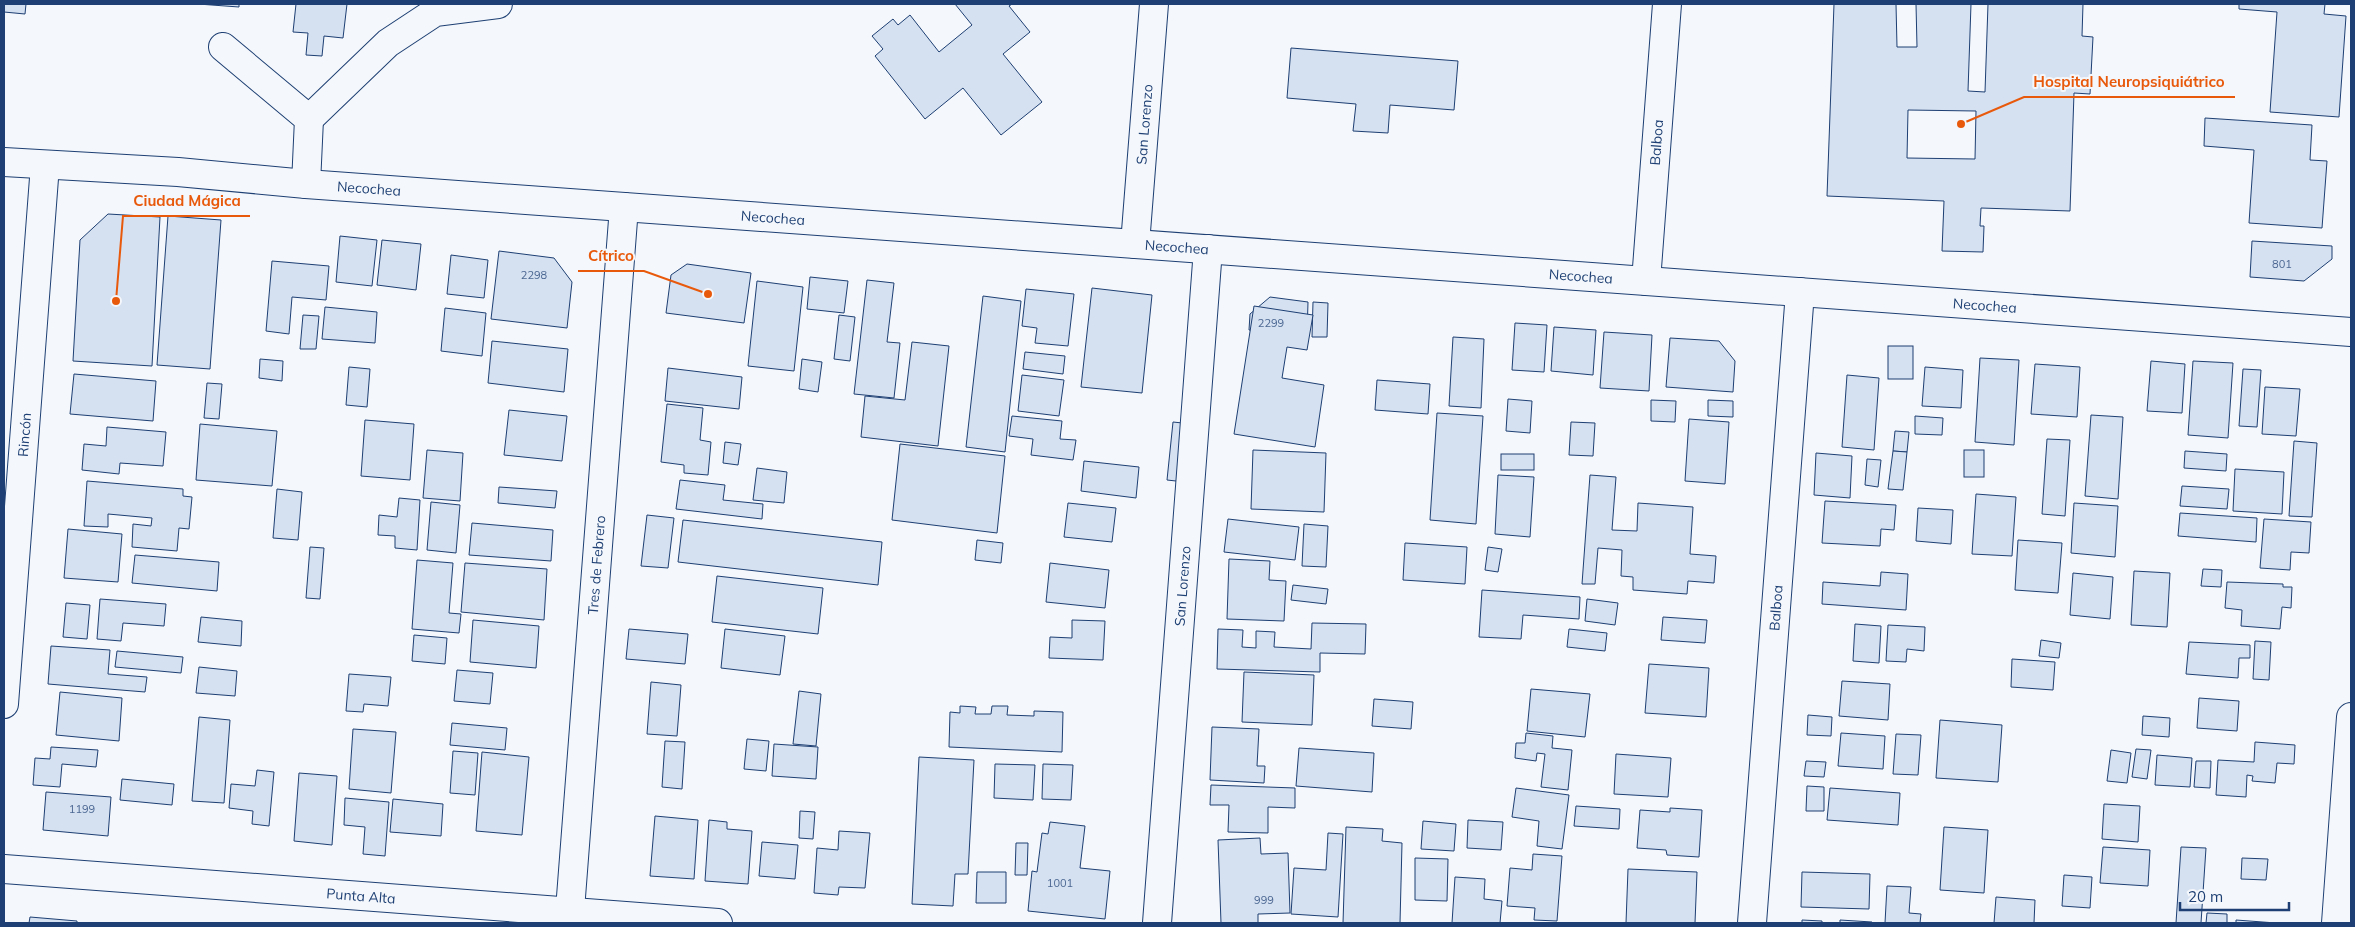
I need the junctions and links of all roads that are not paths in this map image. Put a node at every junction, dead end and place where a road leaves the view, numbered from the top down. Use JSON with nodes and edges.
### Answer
{"nodes":[{"id":1,"x":498,"y":4,"type":"edge"},
{"id":2,"x":1154,"y":4,"type":"edge"},
{"id":3,"x":1667,"y":4,"type":"edge"},
{"id":4,"x":222,"y":47,"type":"dead end"},
{"id":5,"x":309,"y":118,"type":"junction"},
{"id":6,"x":4,"y":162,"type":"edge"},
{"id":7,"x":45,"y":165,"type":"junction"},
{"id":8,"x":306,"y":184,"type":"junction"},
{"id":9,"x":624,"y":207,"type":"junction"},
{"id":10,"x":1135,"y":244,"type":"junction"},
{"id":11,"x":1208,"y":250,"type":"junction"},
{"id":12,"x":1646,"y":282,"type":"junction"},
{"id":13,"x":1800,"y":292,"type":"junction"},
{"id":14,"x":2351,"y":332,"type":"edge"},
{"id":15,"x":4,"y":704,"type":"edge"},
{"id":16,"x":2351,"y":717,"type":"edge"},
{"id":17,"x":4,"y":869,"type":"edge"},
{"id":18,"x":569,"y":918,"type":"edge"},
{"id":19,"x":718,"y":923,"type":"edge"},
{"id":20,"x":1157,"y":923,"type":"edge"},
{"id":21,"x":1752,"y":923,"type":"edge"},
{"id":22,"x":2336,"y":923,"type":"edge"}],
"edges":[{"from":1,"to":5,"type":"street"},
{"from":2,"to":10,"type":"street","name":"San Lorenzo"},
{"from":3,"to":12,"type":"street","name":"Balboa"},
{"from":4,"to":5,"type":"street"},
{"from":5,"to":8,"type":"street"},
{"from":6,"to":7,"type":"street","name":"Necochea"},
{"from":7,"to":8,"type":"street","name":"Necochea"},
{"from":7,"to":15,"type":"street","name":"Rincón"},
{"from":8,"to":9,"type":"street","name":"Necochea"},
{"from":9,"to":10,"type":"street","name":"Necochea"},
{"from":9,"to":18,"type":"street","name":"Tres de Febrero"},
{"from":10,"to":11,"type":"street","name":"Necochea"},
{"from":11,"to":12,"type":"street","name":"Necochea"},
{"from":11,"to":20,"type":"street","name":"San Lorenzo"},
{"from":12,"to":13,"type":"street","name":"Necochea"},
{"from":13,"to":14,"type":"street","name":"Necochea"},
{"from":13,"to":21,"type":"street","name":"Balboa"},
{"from":16,"to":22,"type":"street"},
{"from":17,"to":18,"type":"street","name":"Punta Alta"},
{"from":18,"to":19,"type":"street","name":"Punta Alta"}]}
